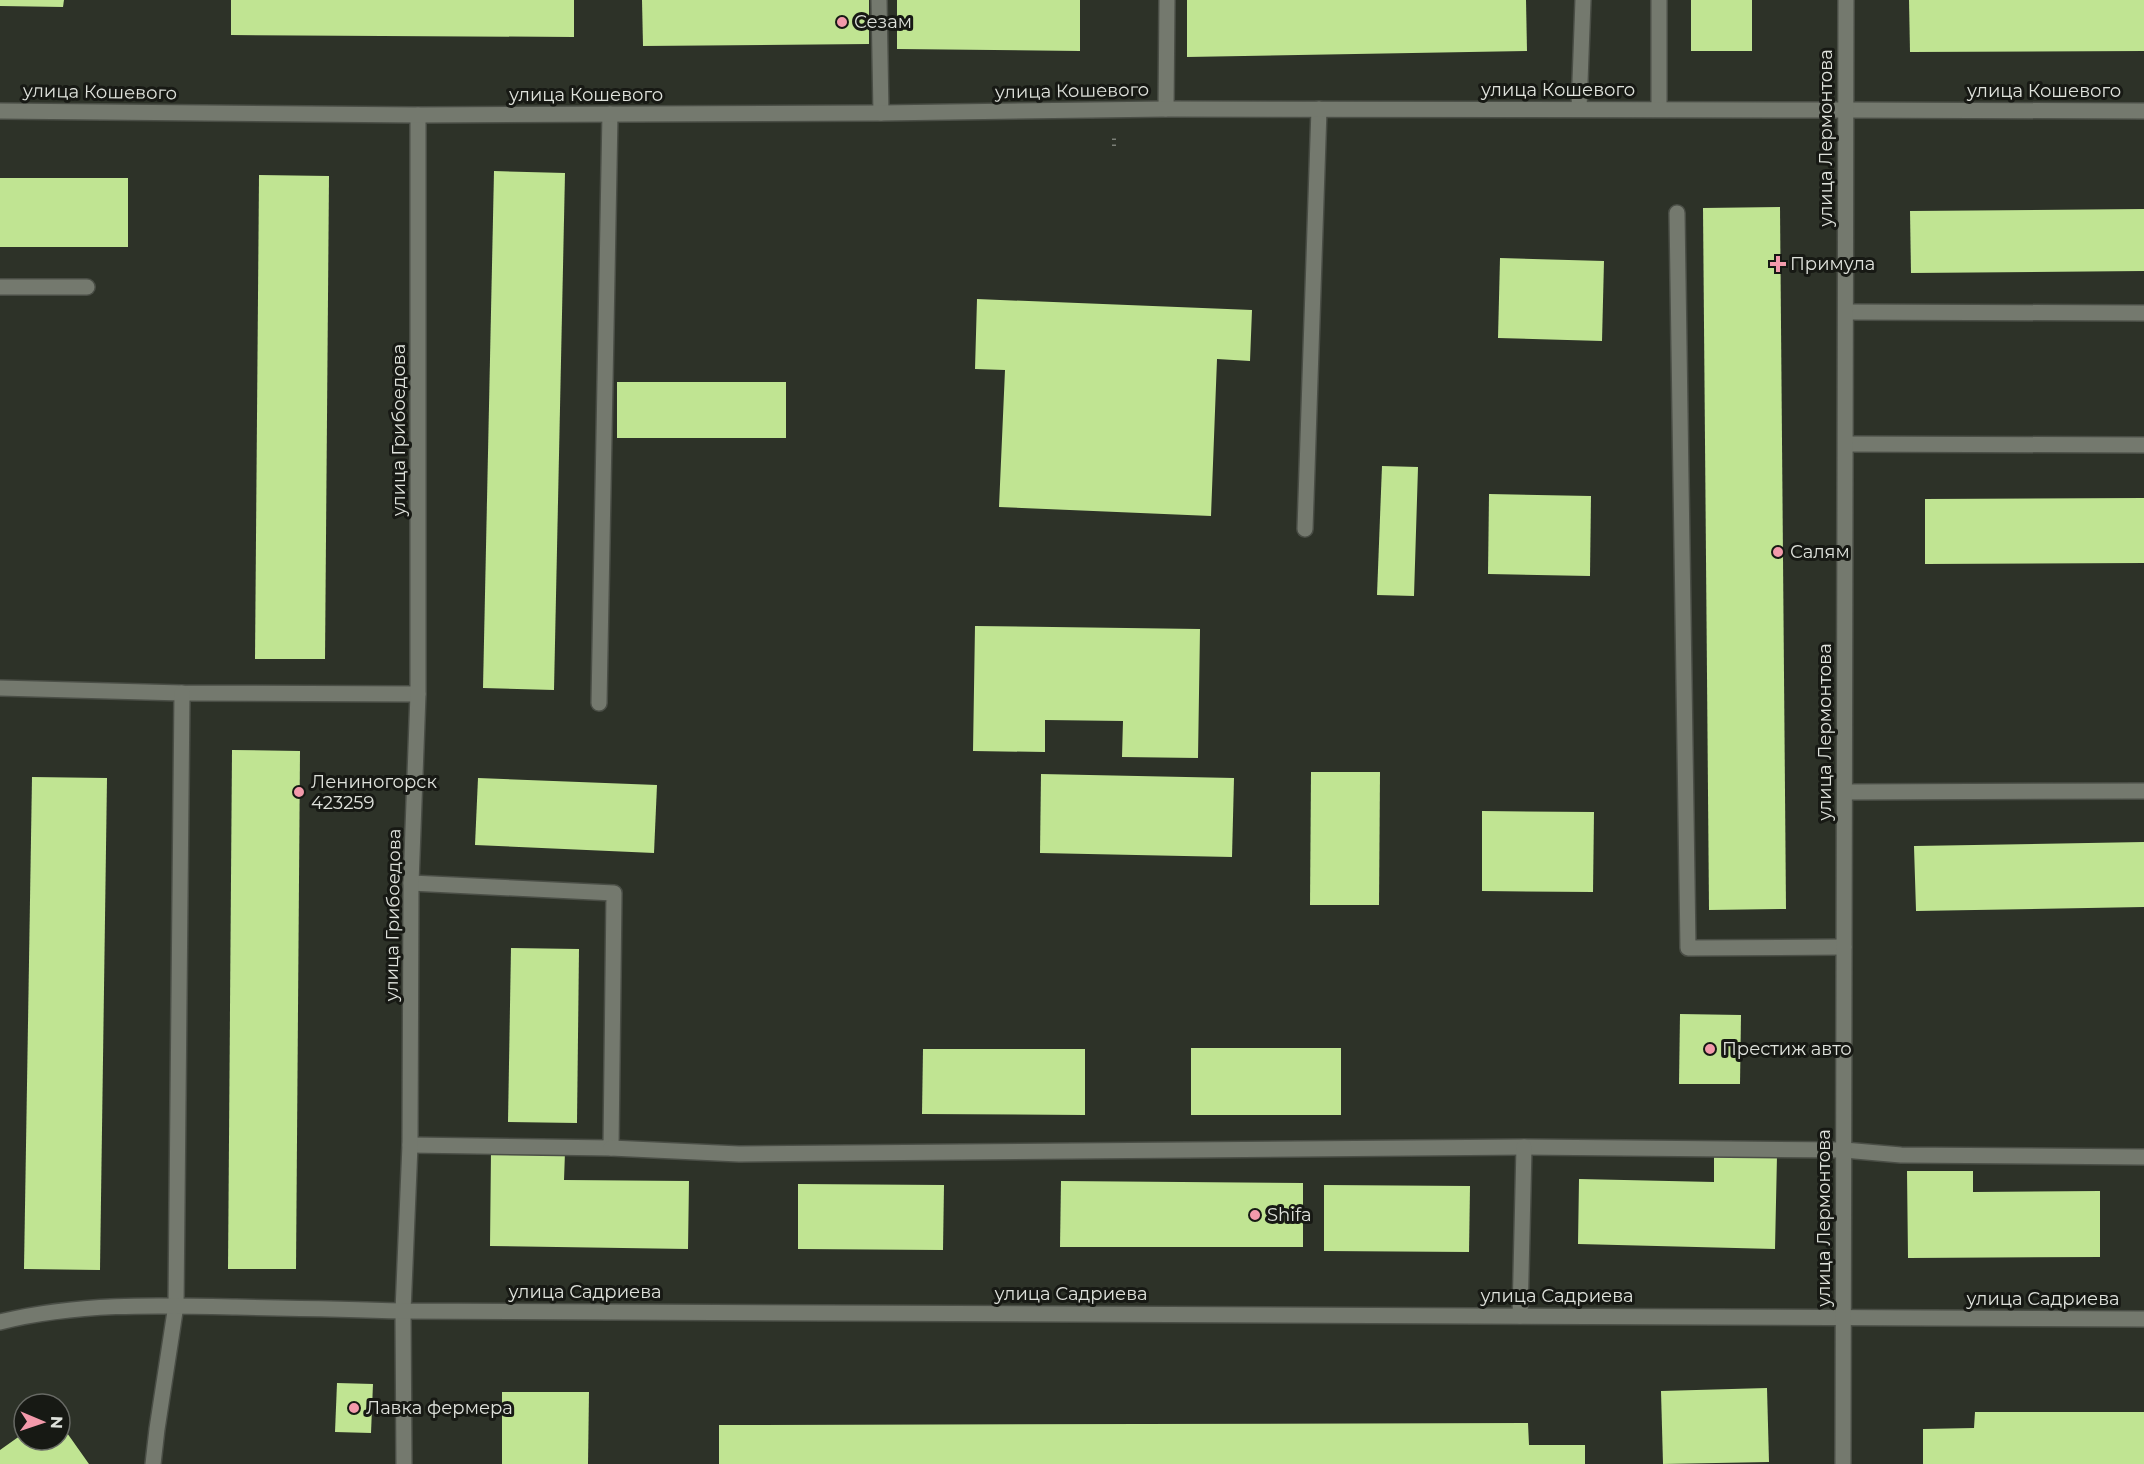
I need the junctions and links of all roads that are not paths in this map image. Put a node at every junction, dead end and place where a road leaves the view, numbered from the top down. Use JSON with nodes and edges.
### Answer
{"nodes":[{"id":1,"x":879,"y":0,"type":"edge"},
{"id":2,"x":1167,"y":0,"type":"edge"},
{"id":3,"x":1583,"y":0,"type":"edge"},
{"id":4,"x":1659,"y":0,"type":"edge"},
{"id":5,"x":1846,"y":0,"type":"edge"},
{"id":6,"x":1166,"y":109,"type":"junction"},
{"id":7,"x":1319,"y":109,"type":"junction"},
{"id":8,"x":1580,"y":110,"type":"junction"},
{"id":9,"x":1659,"y":110,"type":"junction"},
{"id":10,"x":1846,"y":110,"type":"junction"},
{"id":11,"x":0,"y":111,"type":"edge"},
{"id":12,"x":2144,"y":111,"type":"edge"},
{"id":13,"x":881,"y":113,"type":"junction"},
{"id":14,"x":610,"y":114,"type":"junction"},
{"id":15,"x":418,"y":115,"type":"junction"},
{"id":16,"x":1677,"y":213,"type":"dead end"},
{"id":17,"x":0,"y":286,"type":"edge"},
{"id":18,"x":87,"y":287,"type":"dead end"},
{"id":19,"x":1846,"y":312,"type":"junction"},
{"id":20,"x":2144,"y":313,"type":"edge"},
{"id":21,"x":1846,"y":444,"type":"junction"},
{"id":22,"x":2144,"y":444,"type":"edge"},
{"id":23,"x":1305,"y":529,"type":"dead end"},
{"id":24,"x":0,"y":688,"type":"edge"},
{"id":25,"x":182,"y":693,"type":"junction"},
{"id":26,"x":418,"y":694,"type":"junction"},
{"id":27,"x":599,"y":703,"type":"dead end"},
{"id":28,"x":2144,"y":791,"type":"edge"},
{"id":29,"x":1845,"y":792,"type":"junction"},
{"id":30,"x":411,"y":883,"type":"junction"},
{"id":31,"x":1844,"y":947,"type":"junction"},
{"id":32,"x":410,"y":1145,"type":"junction"},
{"id":33,"x":1524,"y":1147,"type":"junction"},
{"id":34,"x":611,"y":1148,"type":"junction"},
{"id":35,"x":1844,"y":1150,"type":"junction"},
{"id":36,"x":2144,"y":1157,"type":"edge"},
{"id":37,"x":176,"y":1305,"type":"junction"},
{"id":38,"x":403,"y":1311,"type":"junction"},
{"id":39,"x":1520,"y":1316,"type":"junction"},
{"id":40,"x":1844,"y":1317,"type":"junction"},
{"id":41,"x":2144,"y":1319,"type":"edge"},
{"id":42,"x":0,"y":1322,"type":"edge"},
{"id":43,"x":153,"y":1464,"type":"edge"},
{"id":44,"x":404,"y":1464,"type":"edge"},
{"id":45,"x":1843,"y":1464,"type":"edge"}],
"edges":[{"from":1,"to":13,"type":"street"},
{"from":2,"to":6,"type":"street"},
{"from":3,"to":8,"type":"street"},
{"from":4,"to":9,"type":"street"},
{"from":5,"to":10,"type":"street","name":"улица Лермонтова"},
{"from":6,"to":7,"type":"street","name":"улица Кошевого"},
{"from":6,"to":13,"type":"street","name":"улица Кошевого"},
{"from":7,"to":8,"type":"street","name":"улица Кошевого"},
{"from":7,"to":23,"type":"street"},
{"from":8,"to":9,"type":"street","name":"улица Кошевого"},
{"from":9,"to":10,"type":"street","name":"улица Кошевого"},
{"from":10,"to":12,"type":"street","name":"улица Кошевого"},
{"from":10,"to":19,"type":"street","name":"улица Лермонтова"},
{"from":11,"to":15,"type":"street","name":"улица Кошевого"},
{"from":13,"to":14,"type":"street","name":"улица Кошевого"},
{"from":14,"to":15,"type":"street","name":"улица Кошевого"},
{"from":14,"to":27,"type":"street"},
{"from":15,"to":26,"type":"street","name":"улица Грибоедова"},
{"from":16,"to":31,"type":"street"},
{"from":17,"to":18,"type":"street"},
{"from":19,"to":20,"type":"street"},
{"from":19,"to":21,"type":"street","name":"улица Лермонтова"},
{"from":21,"to":22,"type":"street"},
{"from":21,"to":29,"type":"street","name":"улица Лермонтова"},
{"from":24,"to":25,"type":"street"},
{"from":25,"to":26,"type":"street"},
{"from":25,"to":37,"type":"street"},
{"from":26,"to":30,"type":"street","name":"улица Грибоедова"},
{"from":28,"to":29,"type":"street"},
{"from":29,"to":31,"type":"street","name":"улица Лермонтова"},
{"from":30,"to":32,"type":"street","name":"улица Грибоедова"},
{"from":30,"to":34,"type":"street"},
{"from":31,"to":35,"type":"street","name":"улица Лермонтова"},
{"from":32,"to":34,"type":"street"},
{"from":32,"to":38,"type":"street","name":"улица Грибоедова"},
{"from":33,"to":34,"type":"street"},
{"from":33,"to":35,"type":"street"},
{"from":33,"to":39,"type":"street"},
{"from":35,"to":36,"type":"street"},
{"from":35,"to":40,"type":"street","name":"улица Лермонтова"},
{"from":37,"to":38,"type":"street","name":"улица Садриева"},
{"from":37,"to":42,"type":"street","name":"улица Садриева"},
{"from":37,"to":43,"type":"street"},
{"from":38,"to":39,"type":"street","name":"улица Садриева"},
{"from":38,"to":44,"type":"street","name":"улица Грибоедова"},
{"from":39,"to":40,"type":"street","name":"улица Садриева"},
{"from":40,"to":41,"type":"street","name":"улица Садриева"},
{"from":40,"to":45,"type":"street","name":"улица Лермонтова"}]}
